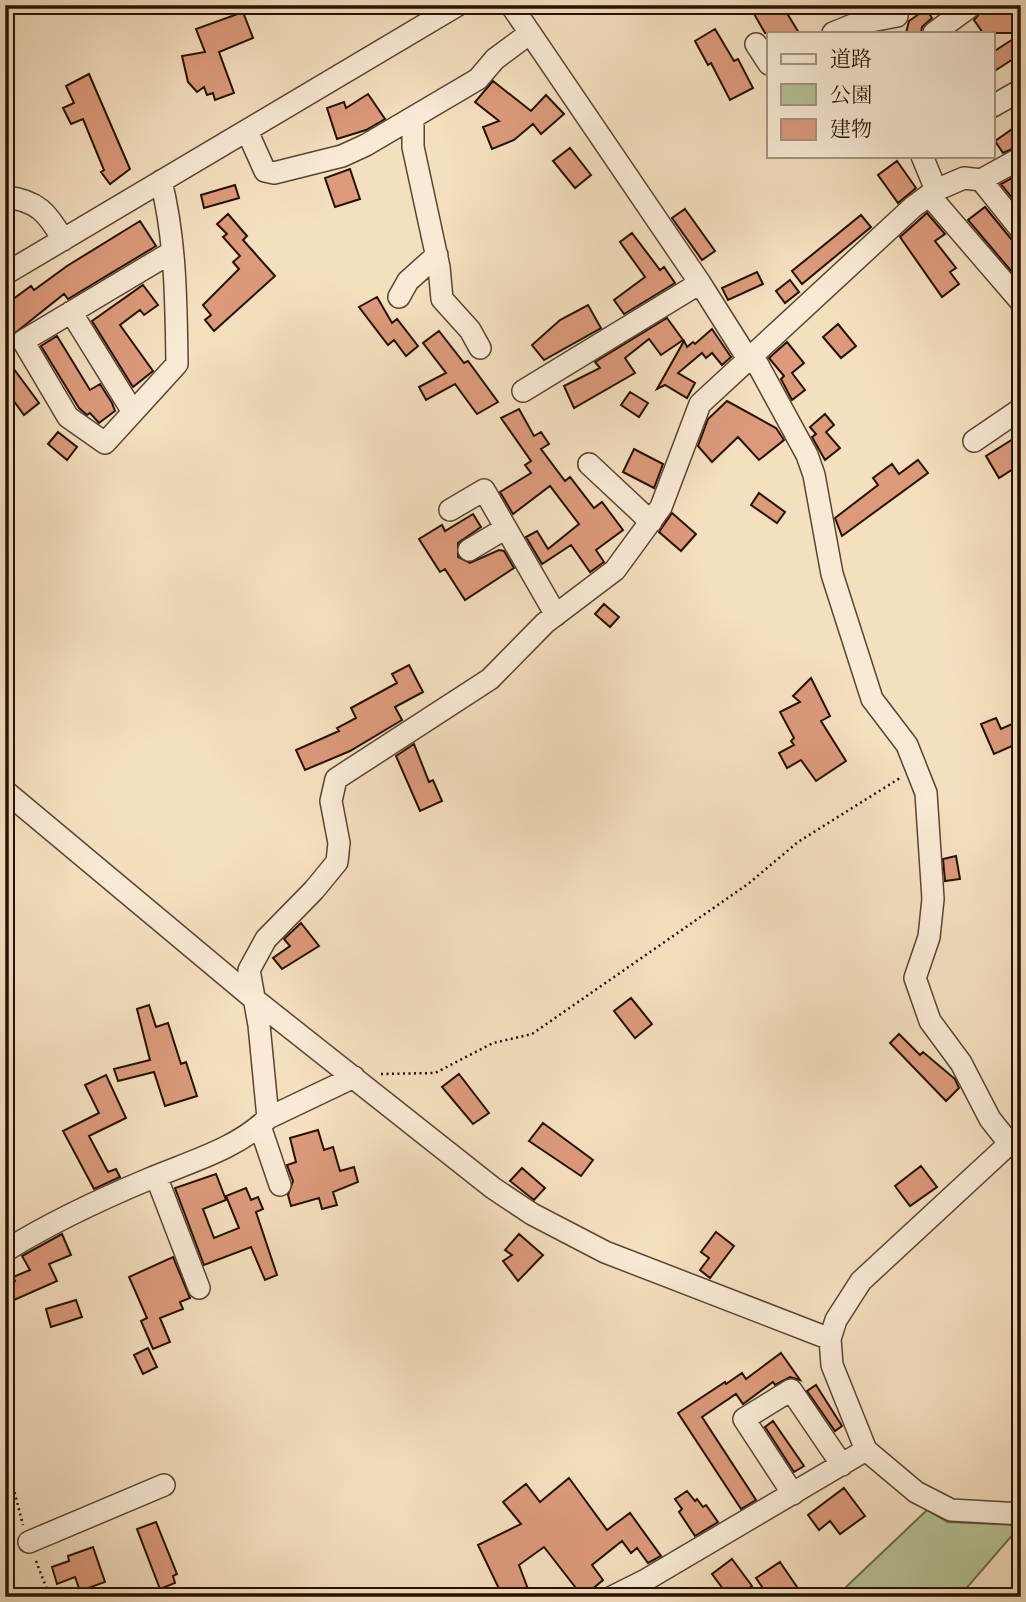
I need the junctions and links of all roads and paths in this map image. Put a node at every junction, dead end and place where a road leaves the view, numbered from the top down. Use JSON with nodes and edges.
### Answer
{"nodes":[{"id":1,"x":458,"y":5,"type":"edge"},
{"id":2,"x":511,"y":5,"type":"edge"},
{"id":3,"x":972,"y":5,"type":"edge"},
{"id":4,"x":898,"y":18,"type":"edge"},
{"id":5,"x":835,"y":32,"type":"edge"},
{"id":6,"x":935,"y":32,"type":"edge"},
{"id":7,"x":530,"y":33,"type":"junction"},
{"id":8,"x":756,"y":44,"type":"dead end"},
{"id":9,"x":767,"y":61,"type":"edge"},
{"id":10,"x":1021,"y":90,"type":"edge"},
{"id":11,"x":995,"y":105,"type":"edge"},
{"id":12,"x":413,"y":118,"type":"junction"},
{"id":13,"x":247,"y":131,"type":"junction"},
{"id":14,"x":923,"y":158,"type":"edge"},
{"id":15,"x":1021,"y":158,"type":"edge"},
{"id":16,"x":981,"y":180,"type":"junction"},
{"id":17,"x":161,"y":181,"type":"junction"},
{"id":18,"x":932,"y":192,"type":"junction"},
{"id":19,"x":5,"y":197,"type":"edge"},
{"id":20,"x":1021,"y":230,"type":"edge"},
{"id":21,"x":63,"y":240,"type":"junction"},
{"id":22,"x":172,"y":252,"type":"junction"},
{"id":23,"x":437,"y":255,"type":"junction"},
{"id":24,"x":5,"y":274,"type":"edge"},
{"id":25,"x":700,"y":283,"type":"junction"},
{"id":26,"x":399,"y":297,"type":"dead end"},
{"id":27,"x":1021,"y":302,"type":"edge"},
{"id":28,"x":71,"y":312,"type":"junction"},
{"id":29,"x":480,"y":348,"type":"dead end"},
{"id":30,"x":750,"y":356,"type":"junction"},
{"id":31,"x":523,"y":391,"type":"dead end"},
{"id":32,"x":1021,"y":409,"type":"edge"},
{"id":33,"x":134,"y":412,"type":"junction"},
{"id":34,"x":974,"y":441,"type":"dead end"},
{"id":35,"x":589,"y":464,"type":"dead end"},
{"id":36,"x":450,"y":510,"type":"dead end"},
{"id":37,"x":651,"y":522,"type":"junction"},
{"id":38,"x":506,"y":528,"type":"junction"},
{"id":39,"x":469,"y":550,"type":"dead end"},
{"id":40,"x":556,"y":615,"type":"junction"},
{"id":41,"x":917,"y":768,"type":"junction"},
{"id":42,"x":5,"y":791,"type":"edge"},
{"id":43,"x":254,"y":999,"type":"junction"},
{"id":44,"x":359,"y":1081,"type":"junction"},
{"id":45,"x":264,"y":1122,"type":"junction"},
{"id":46,"x":1015,"y":1138,"type":"edge"},
{"id":47,"x":156,"y":1176,"type":"junction"},
{"id":48,"x":280,"y":1185,"type":"dead end"},
{"id":49,"x":5,"y":1251,"type":"edge"},
{"id":50,"x":199,"y":1288,"type":"dead end"},
{"id":51,"x":830,"y":1339,"type":"junction"},
{"id":52,"x":866,"y":1450,"type":"junction"},
{"id":53,"x":842,"y":1465,"type":"junction"},
{"id":54,"x":164,"y":1485,"type":"dead end"},
{"id":55,"x":793,"y":1494,"type":"junction"},
{"id":56,"x":1021,"y":1514,"type":"edge"},
{"id":57,"x":29,"y":1542,"type":"dead end"},
{"id":58,"x":612,"y":1597,"type":"edge"}],
"edges":[{"from":1,"to":13,"type":"street"},
{"from":2,"to":7,"type":"street"},
{"from":3,"to":6,"type":"street"},
{"from":4,"to":5,"type":"street"},
{"from":7,"to":12,"type":"street"},
{"from":7,"to":25,"type":"street"},
{"from":8,"to":9,"type":"street"},
{"from":10,"to":11,"type":"street"},
{"from":12,"to":13,"type":"street"},
{"from":12,"to":23,"type":"street"},
{"from":13,"to":17,"type":"street"},
{"from":14,"to":18,"type":"street"},
{"from":15,"to":16,"type":"street"},
{"from":16,"to":18,"type":"street"},
{"from":16,"to":20,"type":"street"},
{"from":17,"to":21,"type":"street"},
{"from":17,"to":22,"type":"street"},
{"from":18,"to":27,"type":"street"},
{"from":18,"to":30,"type":"street"},
{"from":19,"to":21,"type":"street"},
{"from":21,"to":24,"type":"street"},
{"from":22,"to":28,"type":"street"},
{"from":22,"to":33,"type":"street"},
{"from":23,"to":26,"type":"street"},
{"from":23,"to":29,"type":"street"},
{"from":25,"to":30,"type":"street"},
{"from":25,"to":31,"type":"street"},
{"from":28,"to":33,"type":"street"},
{"from":28,"to":33,"type":"street"},
{"from":30,"to":37,"type":"street"},
{"from":30,"to":41,"type":"street"},
{"from":32,"to":34,"type":"street"},
{"from":35,"to":37,"type":"street"},
{"from":36,"to":38,"type":"street"},
{"from":37,"to":40,"type":"street"},
{"from":38,"to":39,"type":"street"},
{"from":38,"to":40,"type":"street"},
{"from":40,"to":43,"type":"street"},
{"from":41,"to":44,"type":"path"},
{"from":41,"to":46,"type":"street"},
{"from":42,"to":43,"type":"street"},
{"from":43,"to":44,"type":"street"},
{"from":43,"to":45,"type":"street"},
{"from":44,"to":45,"type":"street"},
{"from":44,"to":51,"type":"street"},
{"from":45,"to":47,"type":"street"},
{"from":45,"to":48,"type":"street"},
{"from":46,"to":51,"type":"street"},
{"from":47,"to":49,"type":"street"},
{"from":47,"to":50,"type":"street"},
{"from":51,"to":52,"type":"street"},
{"from":52,"to":53,"type":"street"},
{"from":52,"to":56,"type":"street"},
{"from":53,"to":55,"type":"street"},
{"from":53,"to":55,"type":"street"},
{"from":54,"to":57,"type":"street"},
{"from":55,"to":58,"type":"street"}]}
